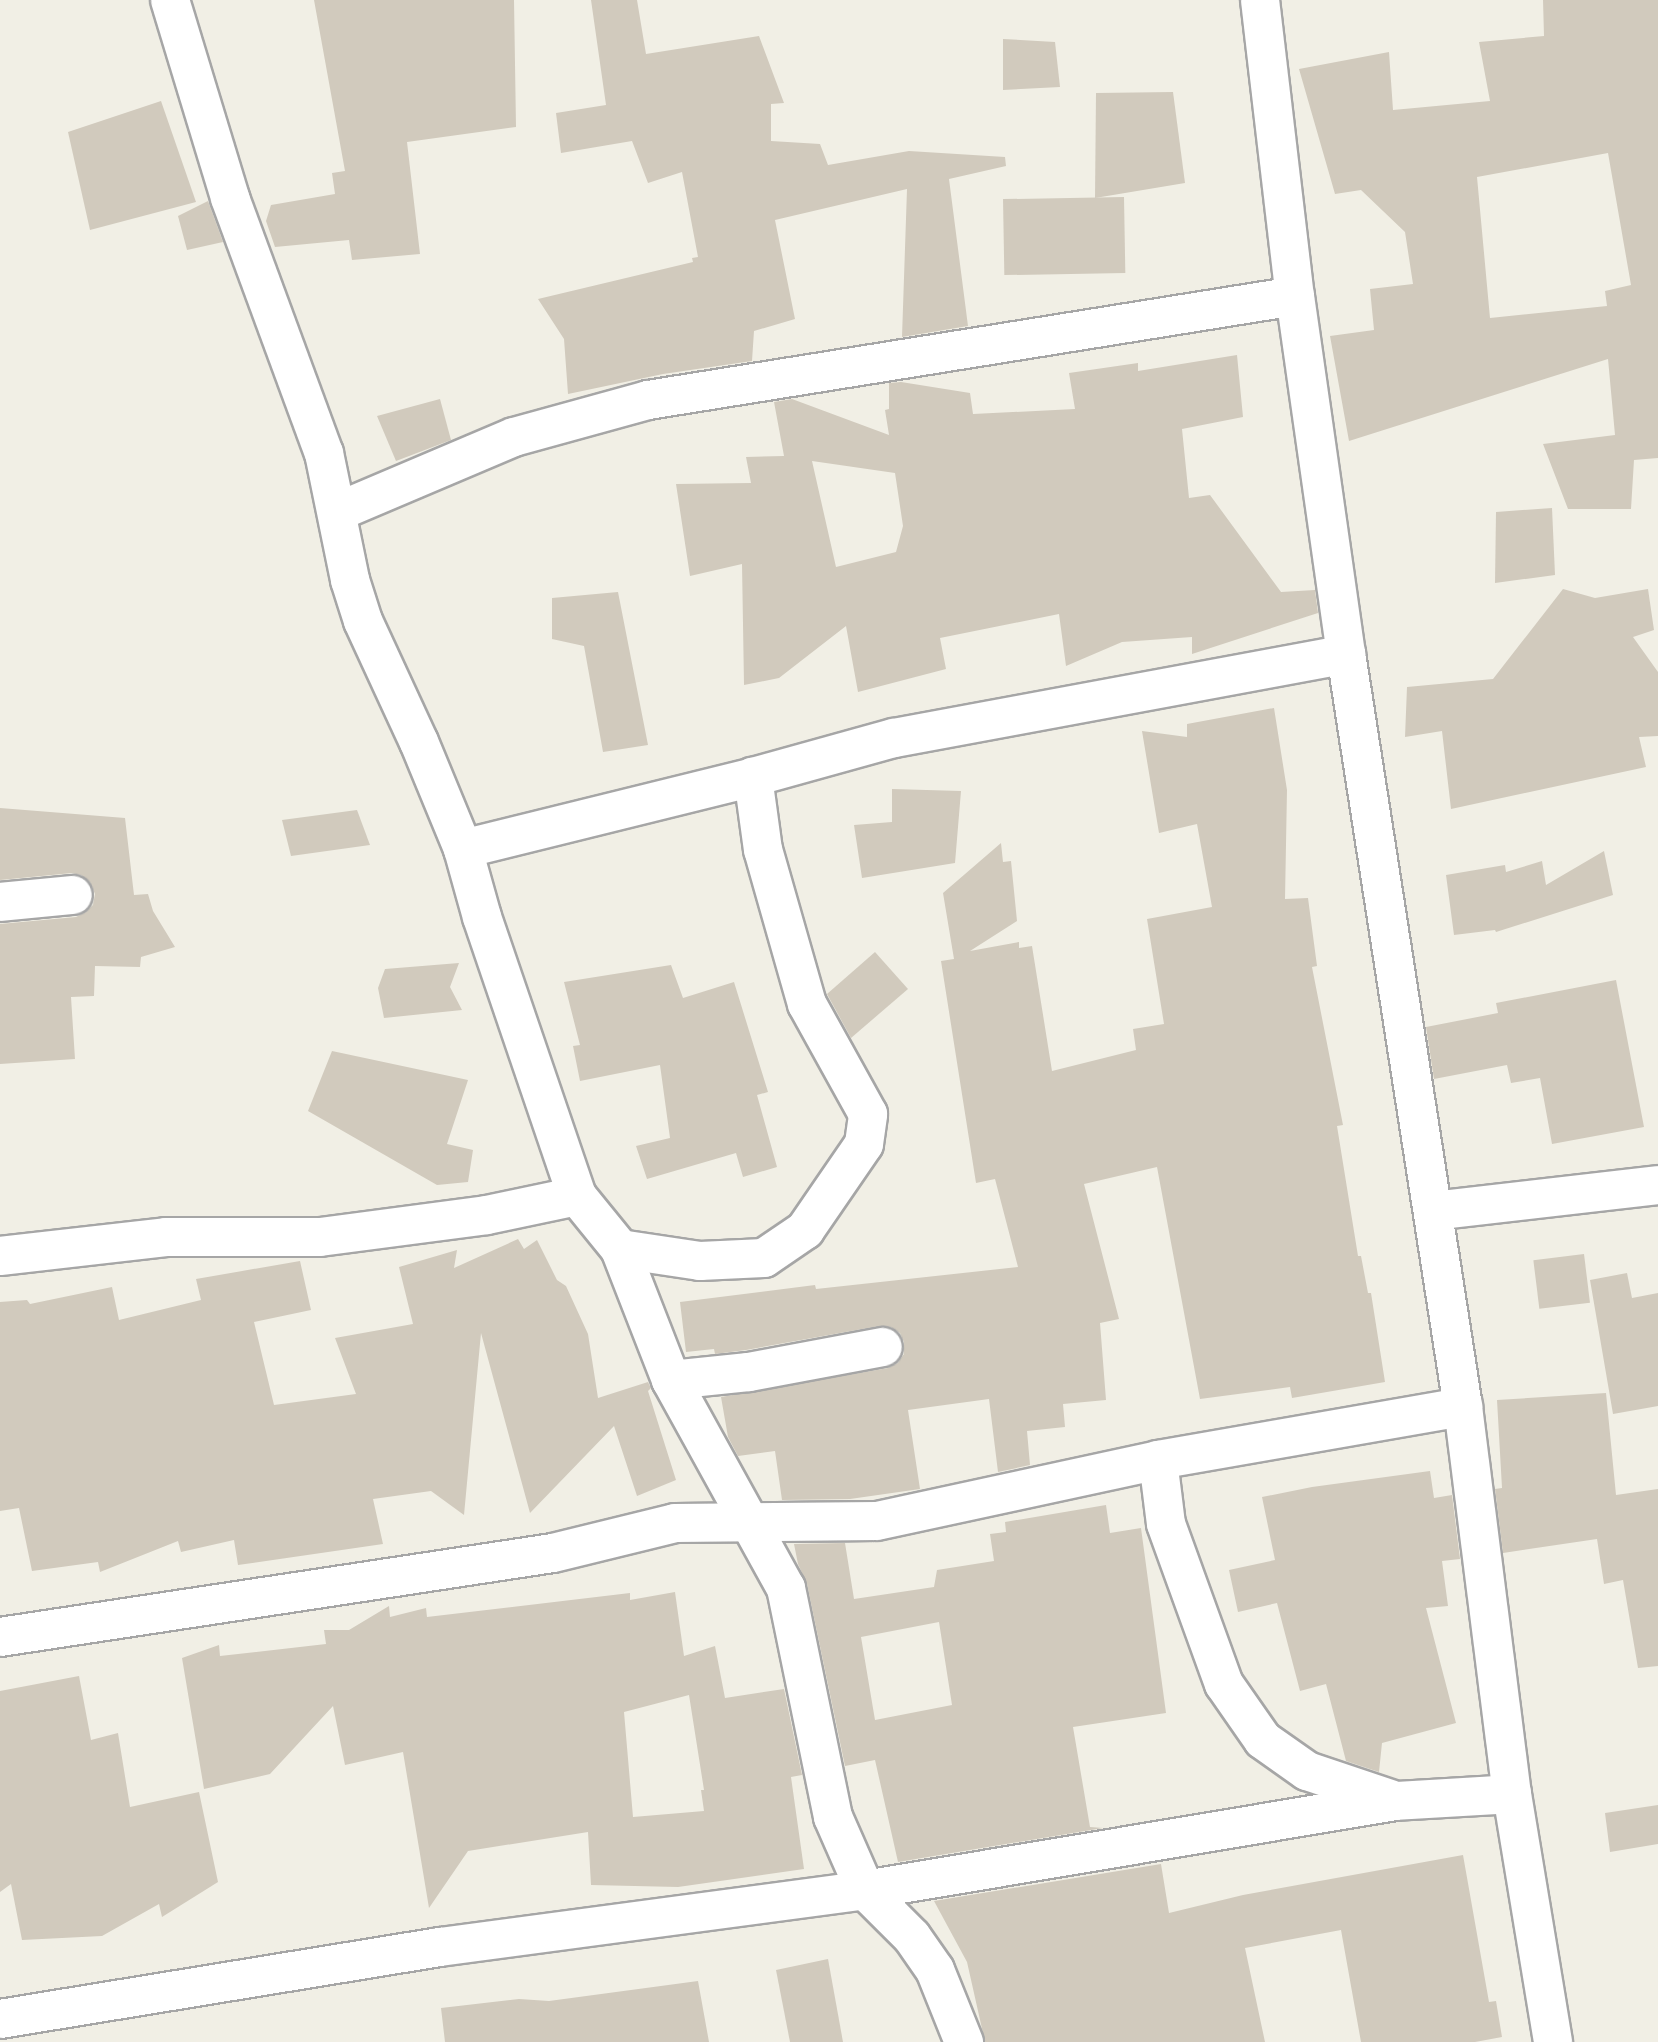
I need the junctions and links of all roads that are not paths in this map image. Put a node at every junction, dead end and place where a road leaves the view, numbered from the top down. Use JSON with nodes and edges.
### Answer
{"nodes":[{"id":1,"x":170,"y":0,"type":"edge"},
{"id":2,"x":1259,"y":0,"type":"edge"},
{"id":3,"x":1295,"y":296,"type":"junction"},
{"id":4,"x":337,"y":512,"type":"junction"},
{"id":5,"x":1346,"y":654,"type":"junction"},
{"id":6,"x":753,"y":777,"type":"junction"},
{"id":7,"x":463,"y":849,"type":"junction"},
{"id":8,"x":73,"y":895,"type":"dead end"},
{"id":9,"x":0,"y":902,"type":"edge"},
{"id":10,"x":1658,"y":1185,"type":"edge"},
{"id":11,"x":577,"y":1196,"type":"junction"},
{"id":12,"x":1433,"y":1211,"type":"junction"},
{"id":13,"x":620,"y":1250,"type":"junction"},
{"id":14,"x":0,"y":1256,"type":"edge"},
{"id":15,"x":883,"y":1347,"type":"dead end"},
{"id":16,"x":671,"y":1380,"type":"junction"},
{"id":17,"x":1464,"y":1407,"type":"junction"},
{"id":18,"x":1158,"y":1460,"type":"junction"},
{"id":19,"x":748,"y":1520,"type":"junction"},
{"id":20,"x":0,"y":1637,"type":"edge"},
{"id":21,"x":1512,"y":1794,"type":"junction"},
{"id":22,"x":1395,"y":1801,"type":"junction"},
{"id":23,"x":864,"y":1890,"type":"junction"},
{"id":24,"x":0,"y":2019,"type":"edge"},
{"id":25,"x":964,"y":2042,"type":"edge"},
{"id":26,"x":1553,"y":2042,"type":"edge"}],
"edges":[{"from":1,"to":4,"type":"street"},
{"from":2,"to":3,"type":"street"},
{"from":3,"to":4,"type":"street"},
{"from":3,"to":5,"type":"street"},
{"from":4,"to":7,"type":"street"},
{"from":5,"to":6,"type":"street"},
{"from":5,"to":12,"type":"street"},
{"from":6,"to":7,"type":"street"},
{"from":6,"to":13,"type":"street"},
{"from":7,"to":11,"type":"street"},
{"from":8,"to":9,"type":"street"},
{"from":10,"to":12,"type":"street"},
{"from":11,"to":13,"type":"street"},
{"from":11,"to":14,"type":"street"},
{"from":12,"to":17,"type":"street"},
{"from":13,"to":16,"type":"street"},
{"from":15,"to":16,"type":"street"},
{"from":16,"to":19,"type":"street"},
{"from":17,"to":18,"type":"street"},
{"from":17,"to":21,"type":"street"},
{"from":18,"to":19,"type":"street"},
{"from":18,"to":22,"type":"street"},
{"from":19,"to":20,"type":"street"},
{"from":19,"to":23,"type":"street"},
{"from":21,"to":22,"type":"street"},
{"from":21,"to":26,"type":"street"},
{"from":22,"to":23,"type":"street"},
{"from":23,"to":24,"type":"street"},
{"from":23,"to":25,"type":"street"}]}
